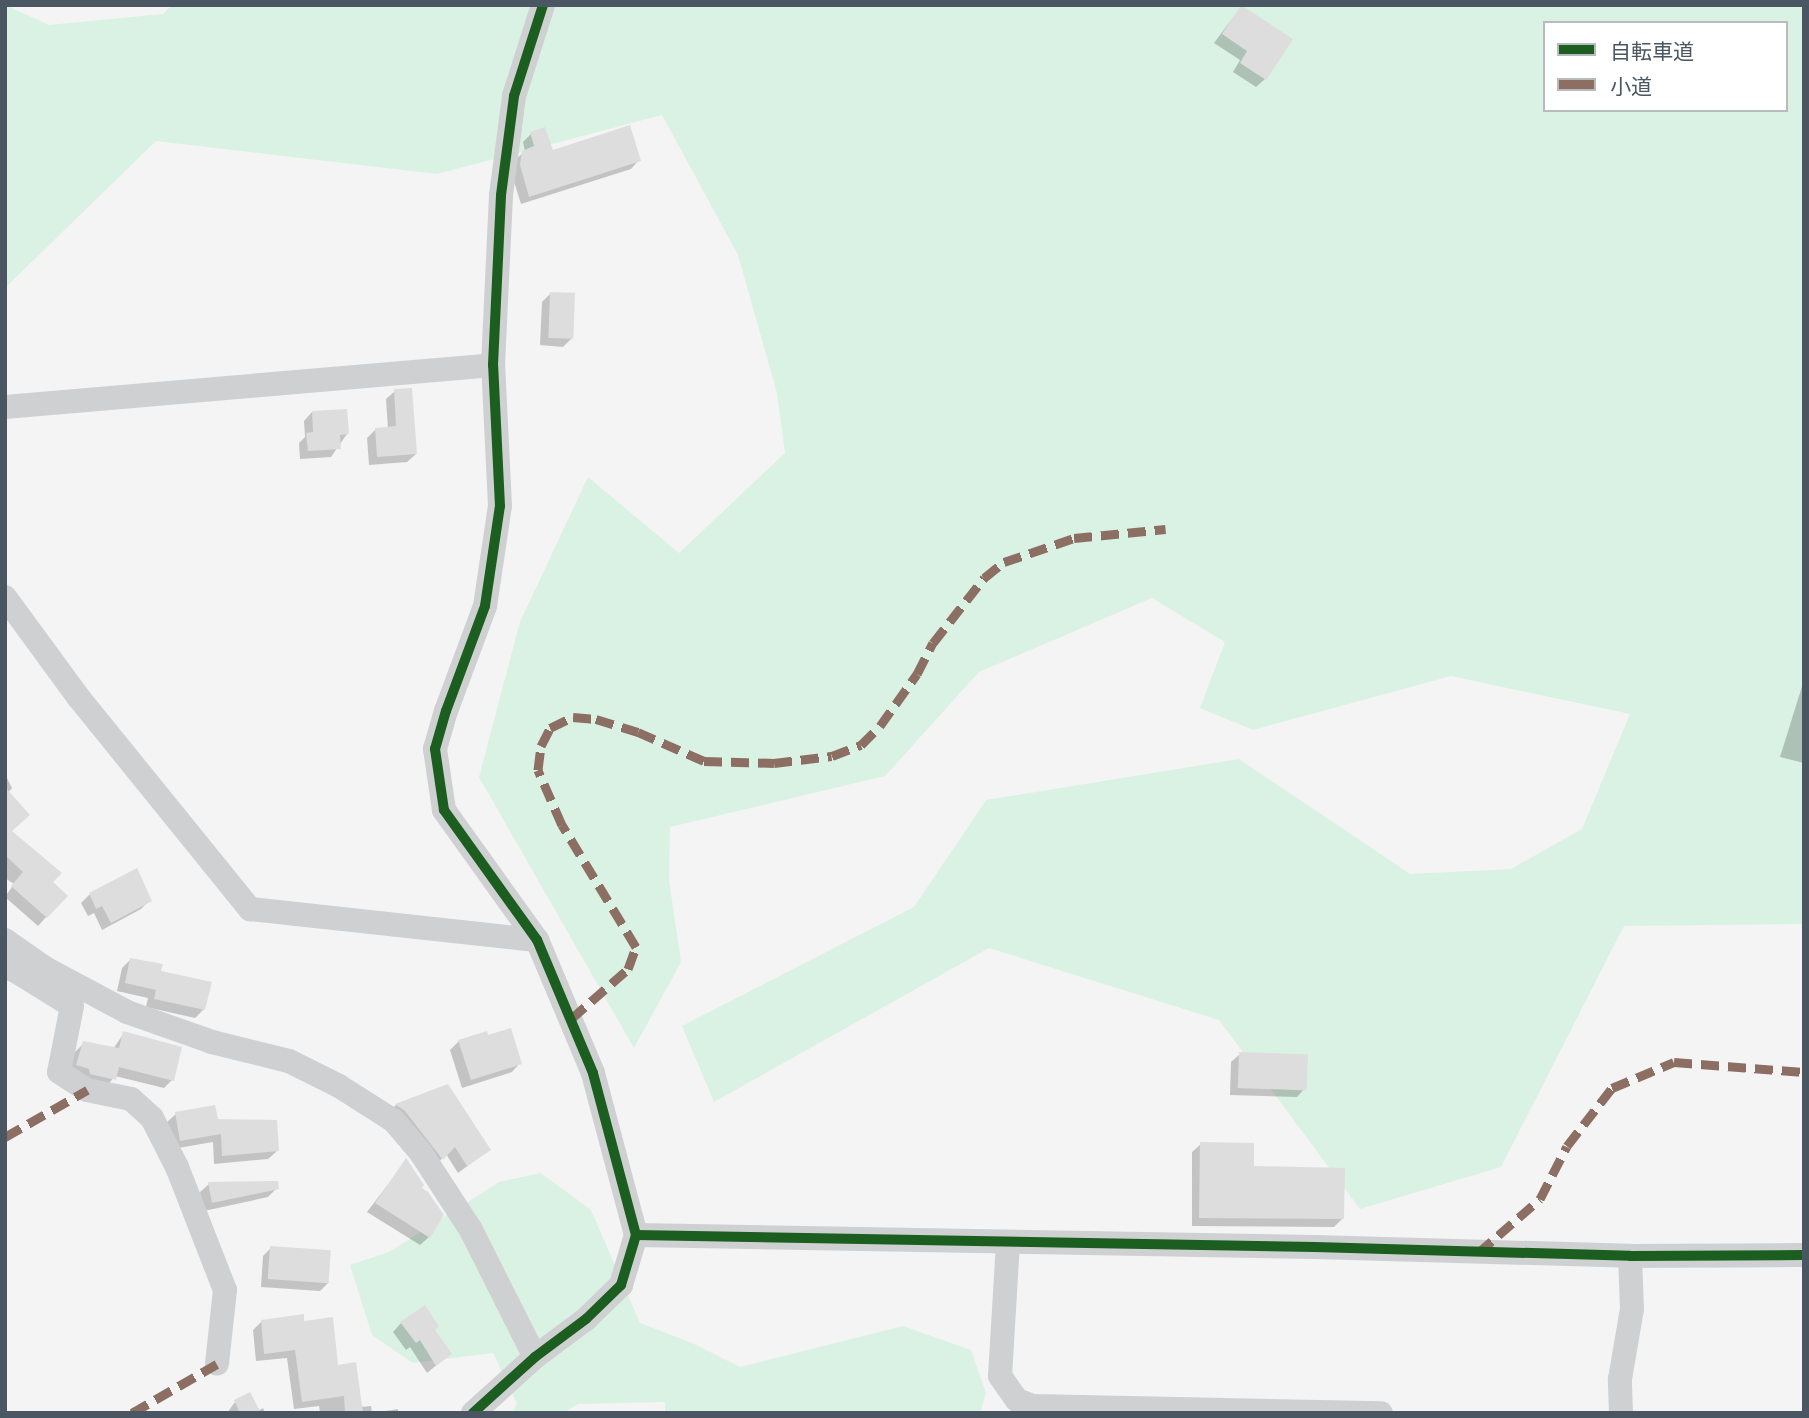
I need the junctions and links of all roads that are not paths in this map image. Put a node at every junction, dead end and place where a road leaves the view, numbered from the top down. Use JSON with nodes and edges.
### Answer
{"nodes":[{"id":1,"x":543,"y":5,"type":"edge"},
{"id":2,"x":493,"y":365,"type":"junction"},
{"id":3,"x":5,"y":407,"type":"edge"},
{"id":4,"x":5,"y":597,"type":"edge"},
{"id":5,"x":5,"y":940,"type":"edge"},
{"id":6,"x":537,"y":940,"type":"junction"},
{"id":7,"x":5,"y":947,"type":"edge"},
{"id":8,"x":636,"y":1235,"type":"junction"},
{"id":9,"x":1008,"y":1242,"type":"junction"},
{"id":10,"x":1804,"y":1255,"type":"edge"},
{"id":11,"x":1630,"y":1256,"type":"junction"},
{"id":12,"x":535,"y":1357,"type":"junction"},
{"id":13,"x":217,"y":1364,"type":"dead end"},
{"id":14,"x":473,"y":1413,"type":"edge"},
{"id":15,"x":1381,"y":1413,"type":"edge"},
{"id":16,"x":1621,"y":1413,"type":"edge"}],
"edges":[{"from":1,"to":2,"type":"street"},
{"from":2,"to":3,"type":"street"},
{"from":2,"to":6,"type":"street"},
{"from":4,"to":6,"type":"street"},
{"from":5,"to":12,"type":"street"},
{"from":6,"to":8,"type":"street"},
{"from":7,"to":13,"type":"street"},
{"from":8,"to":9,"type":"street"},
{"from":8,"to":12,"type":"street"},
{"from":9,"to":11,"type":"street"},
{"from":9,"to":15,"type":"street"},
{"from":10,"to":11,"type":"street"},
{"from":11,"to":16,"type":"street"},
{"from":12,"to":14,"type":"street"}]}
